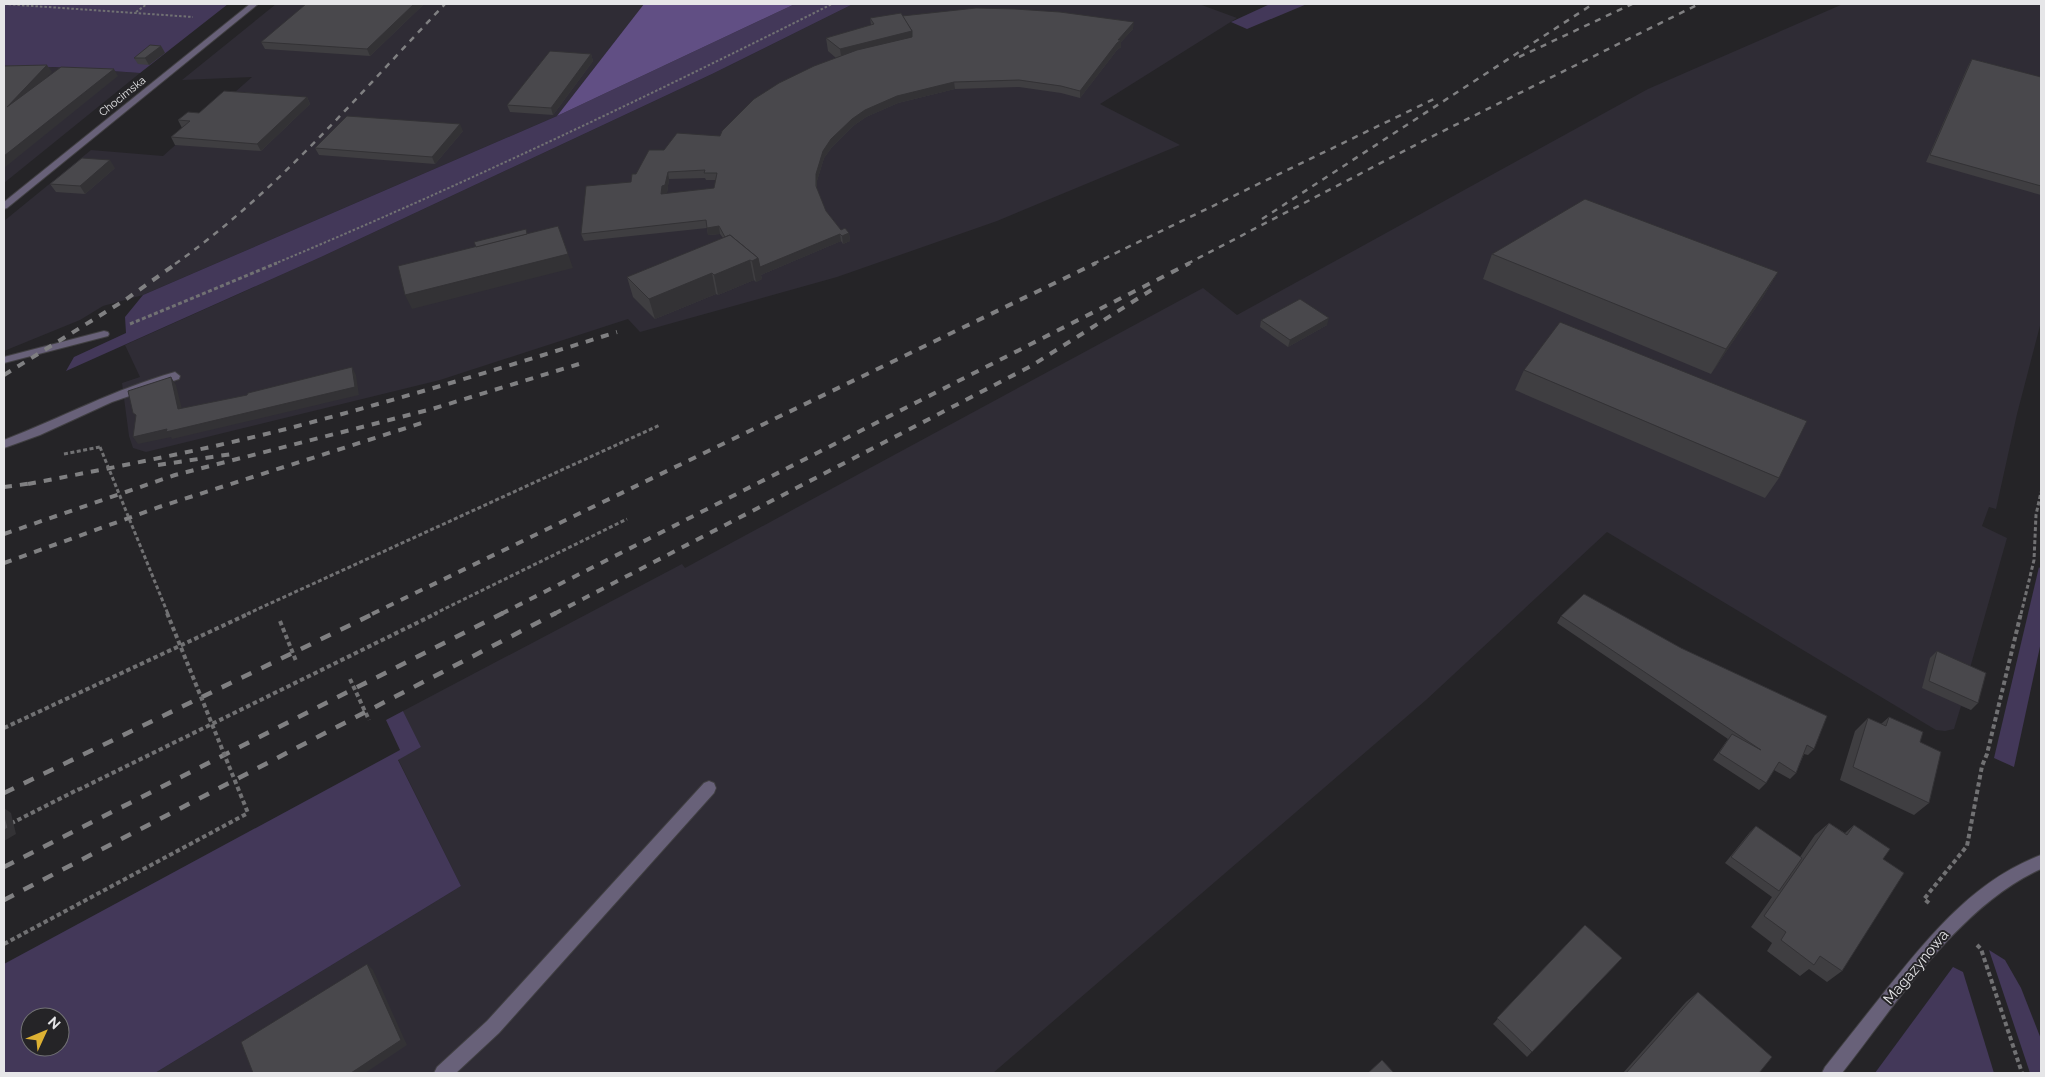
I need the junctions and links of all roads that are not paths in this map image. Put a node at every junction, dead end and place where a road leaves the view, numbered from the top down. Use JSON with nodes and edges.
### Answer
{"nodes":[{"id":1,"x":254,"y":4,"type":"edge"},
{"id":2,"x":4,"y":206,"type":"edge"},
{"id":3,"x":104,"y":334,"type":"road end"},
{"id":4,"x":4,"y":360,"type":"edge"},
{"id":5,"x":175,"y":376,"type":"dead end"},
{"id":6,"x":4,"y":444,"type":"edge"},
{"id":7,"x":710,"y":788,"type":"dead end"},
{"id":8,"x":2041,"y":862,"type":"edge"},
{"id":9,"x":443,"y":1073,"type":"edge"},
{"id":10,"x":1831,"y":1073,"type":"edge"}],
"edges":[{"from":1,"to":2,"type":"street","name":"Chocimska"},
{"from":3,"to":4,"type":"street"},
{"from":5,"to":6,"type":"street"},
{"from":7,"to":9,"type":"street"},
{"from":8,"to":10,"type":"street","name":"Magazynowa"}]}
